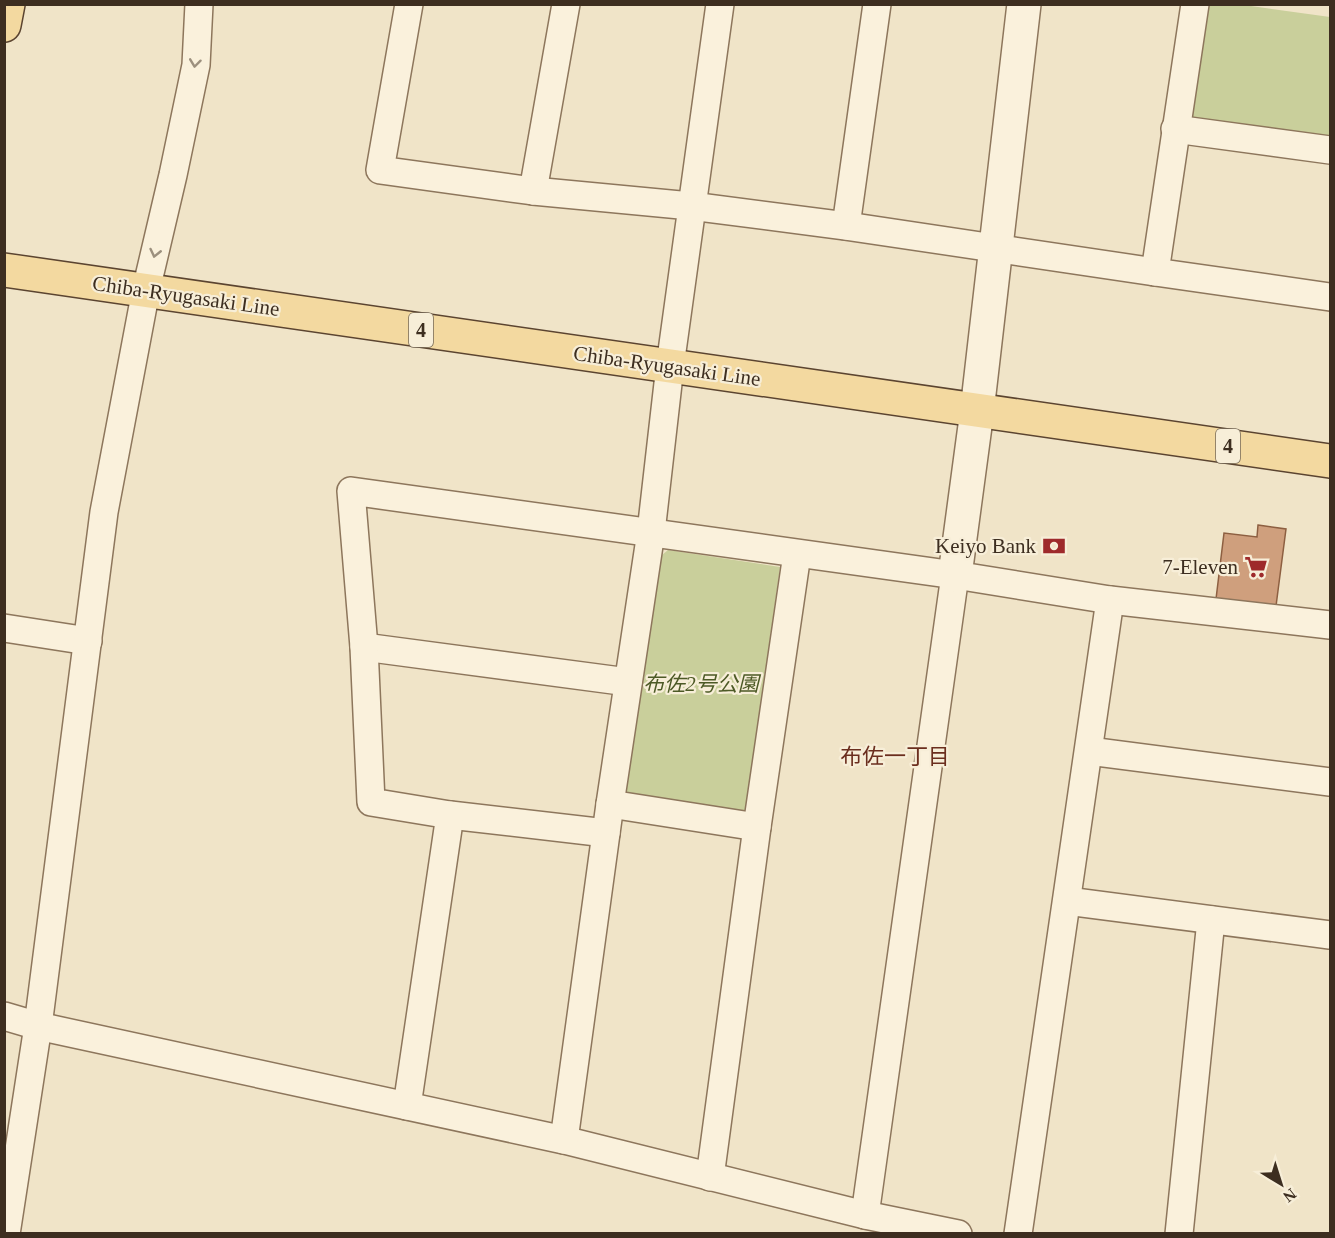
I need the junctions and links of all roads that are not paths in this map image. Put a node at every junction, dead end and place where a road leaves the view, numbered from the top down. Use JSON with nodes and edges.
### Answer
{"nodes":[{"id":1,"x":8,"y":4,"type":"edge"},
{"id":2,"x":199,"y":4,"type":"edge"},
{"id":3,"x":410,"y":4,"type":"edge"},
{"id":4,"x":566,"y":4,"type":"edge"},
{"id":5,"x":720,"y":4,"type":"edge"},
{"id":6,"x":877,"y":4,"type":"edge"},
{"id":7,"x":1024,"y":4,"type":"edge"},
{"id":8,"x":1195,"y":4,"type":"edge"},
{"id":9,"x":4,"y":25,"type":"edge"},
{"id":10,"x":1175,"y":129,"type":"junction"},
{"id":11,"x":1330,"y":150,"type":"edge"},
{"id":12,"x":533,"y":191,"type":"junction"},
{"id":13,"x":691,"y":206,"type":"junction"},
{"id":14,"x":846,"y":226,"type":"junction"},
{"id":15,"x":995,"y":249,"type":"junction"},
{"id":16,"x":4,"y":270,"type":"edge"},
{"id":17,"x":1155,"y":272,"type":"junction"},
{"id":18,"x":146,"y":290,"type":"junction"},
{"id":19,"x":1330,"y":297,"type":"edge"},
{"id":20,"x":670,"y":366,"type":"junction"},
{"id":21,"x":976,"y":411,"type":"junction"},
{"id":22,"x":1330,"y":461,"type":"edge"},
{"id":23,"x":651,"y":532,"type":"junction"},
{"id":24,"x":797,"y":554,"type":"junction"},
{"id":25,"x":955,"y":575,"type":"junction"},
{"id":26,"x":1110,"y":600,"type":"junction"},
{"id":27,"x":1330,"y":625,"type":"edge"},
{"id":28,"x":4,"y":628,"type":"edge"},
{"id":29,"x":88,"y":641,"type":"junction"},
{"id":30,"x":364,"y":647,"type":"junction"},
{"id":31,"x":628,"y":682,"type":"junction"},
{"id":32,"x":1089,"y":751,"type":"junction"},
{"id":33,"x":1330,"y":782,"type":"edge"},
{"id":34,"x":610,"y":804,"type":"junction"},
{"id":35,"x":450,"y":815,"type":"junction"},
{"id":36,"x":757,"y":827,"type":"junction"},
{"id":37,"x":606,"y":833,"type":"junction"},
{"id":38,"x":1067,"y":901,"type":"junction"},
{"id":39,"x":1211,"y":920,"type":"junction"},
{"id":40,"x":1330,"y":935,"type":"edge"},
{"id":41,"x":4,"y":1016,"type":"edge"},
{"id":42,"x":38,"y":1026,"type":"junction"},
{"id":43,"x":407,"y":1107,"type":"junction"},
{"id":44,"x":564,"y":1140,"type":"junction"},
{"id":45,"x":710,"y":1177,"type":"junction"},
{"id":46,"x":865,"y":1215,"type":"junction"},
{"id":47,"x":6,"y":1233,"type":"edge"},
{"id":48,"x":958,"y":1233,"type":"edge"},
{"id":49,"x":1018,"y":1233,"type":"edge"},
{"id":50,"x":1179,"y":1233,"type":"edge"}],
"edges":[{"from":1,"to":9,"type":"main road"},
{"from":2,"to":18,"type":"street","one_way":true},
{"from":3,"to":12,"type":"street"},
{"from":4,"to":12,"type":"street"},
{"from":5,"to":13,"type":"street"},
{"from":6,"to":14,"type":"street"},
{"from":7,"to":15,"type":"street"},
{"from":8,"to":10,"type":"street"},
{"from":10,"to":11,"type":"street"},
{"from":10,"to":17,"type":"street"},
{"from":12,"to":13,"type":"street"},
{"from":13,"to":14,"type":"street"},
{"from":13,"to":20,"type":"street"},
{"from":14,"to":15,"type":"street"},
{"from":15,"to":17,"type":"street"},
{"from":15,"to":21,"type":"street"},
{"from":16,"to":18,"type":"main road","name":"Chiba-Ryugasaki Line","number":"4"},
{"from":17,"to":19,"type":"street"},
{"from":18,"to":20,"type":"main road","name":"Chiba-Ryugasaki Line","number":"4"},
{"from":18,"to":29,"type":"street"},
{"from":20,"to":21,"type":"main road","name":"Chiba-Ryugasaki Line","number":"4"},
{"from":20,"to":23,"type":"street"},
{"from":21,"to":22,"type":"main road","name":"Chiba-Ryugasaki Line","number":"4"},
{"from":21,"to":25,"type":"street"},
{"from":23,"to":24,"type":"street"},
{"from":23,"to":30,"type":"street"},
{"from":23,"to":31,"type":"street"},
{"from":24,"to":25,"type":"street"},
{"from":24,"to":36,"type":"street"},
{"from":25,"to":26,"type":"street"},
{"from":25,"to":46,"type":"street"},
{"from":26,"to":27,"type":"street"},
{"from":26,"to":32,"type":"street"},
{"from":28,"to":29,"type":"street"},
{"from":29,"to":42,"type":"street"},
{"from":30,"to":31,"type":"street"},
{"from":30,"to":35,"type":"street"},
{"from":31,"to":34,"type":"street"},
{"from":32,"to":33,"type":"street"},
{"from":32,"to":38,"type":"street"},
{"from":34,"to":36,"type":"street"},
{"from":34,"to":37,"type":"street"},
{"from":35,"to":37,"type":"street"},
{"from":35,"to":43,"type":"street"},
{"from":36,"to":45,"type":"street"},
{"from":37,"to":44,"type":"street"},
{"from":38,"to":39,"type":"street"},
{"from":38,"to":49,"type":"street"},
{"from":39,"to":40,"type":"street"},
{"from":39,"to":50,"type":"street"},
{"from":41,"to":42,"type":"street"},
{"from":42,"to":43,"type":"street"},
{"from":42,"to":47,"type":"street"},
{"from":43,"to":44,"type":"street"},
{"from":44,"to":45,"type":"street"},
{"from":45,"to":46,"type":"street"},
{"from":46,"to":48,"type":"street"}]}
